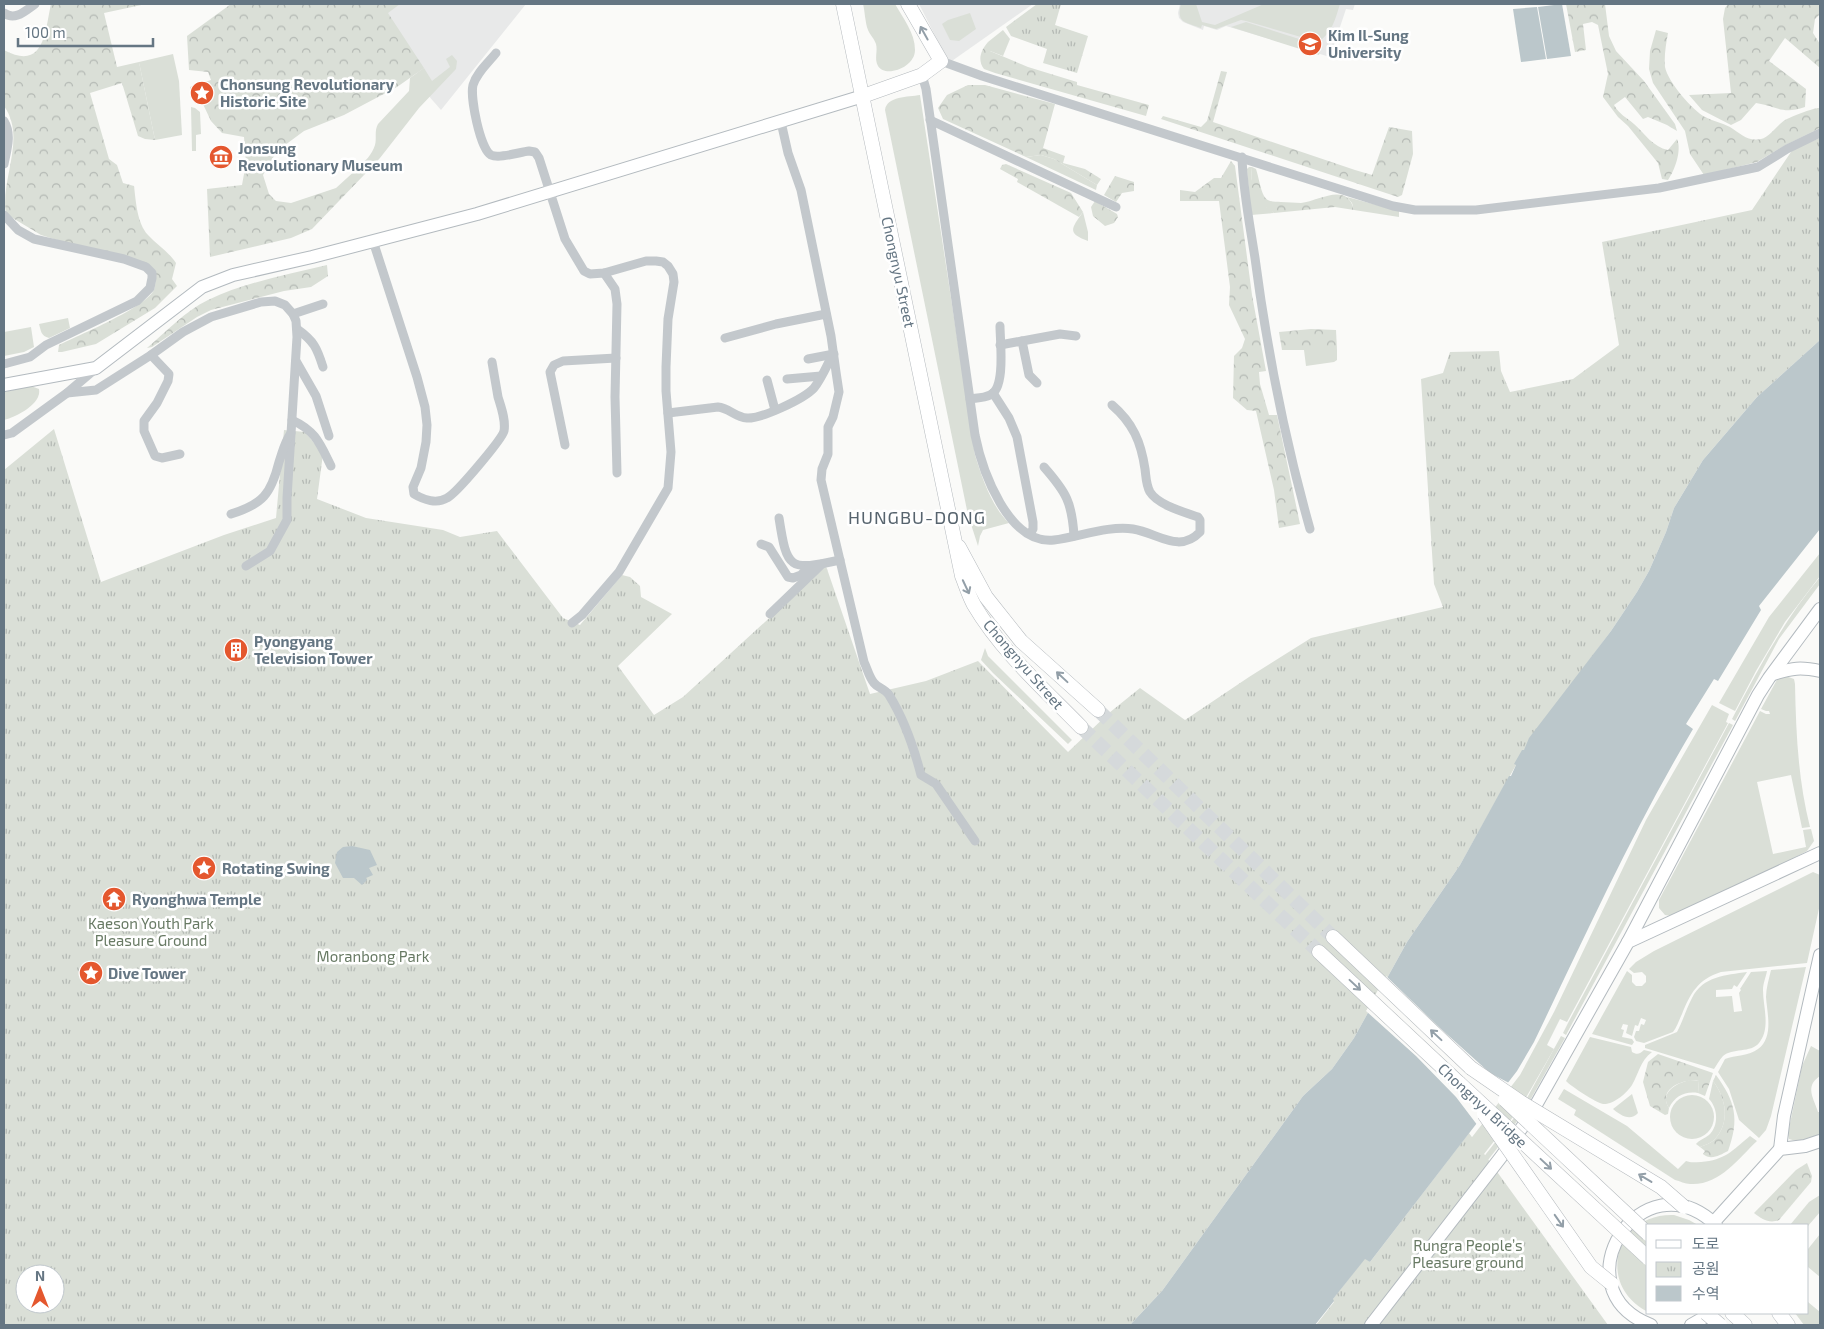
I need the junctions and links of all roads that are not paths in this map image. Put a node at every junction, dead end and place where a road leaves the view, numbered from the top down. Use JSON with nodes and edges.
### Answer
{"nodes":[{"id":1,"x":35,"y":4,"type":"edge"},
{"id":2,"x":843,"y":4,"type":"edge"},
{"id":3,"x":908,"y":4,"type":"edge"},
{"id":4,"x":4,"y":13,"type":"edge"},
{"id":5,"x":496,"y":53,"type":"dead end"},
{"id":6,"x":941,"y":61,"type":"junction"},
{"id":7,"x":922,"y":75,"type":"junction"},
{"id":8,"x":863,"y":96,"type":"junction"},
{"id":9,"x":930,"y":120,"type":"junction"},
{"id":10,"x":4,"y":121,"type":"edge"},
{"id":11,"x":781,"y":122,"type":"junction"},
{"id":12,"x":1820,"y":133,"type":"edge"},
{"id":13,"x":1242,"y":157,"type":"junction"},
{"id":14,"x":4,"y":164,"type":"edge"},
{"id":15,"x":550,"y":192,"type":"junction"},
{"id":16,"x":1116,"y":206,"type":"dead end"},
{"id":17,"x":4,"y":215,"type":"edge"},
{"id":18,"x":373,"y":241,"type":"junction"},
{"id":19,"x":604,"y":273,"type":"junction"},
{"id":20,"x":323,"y":304,"type":"dead end"},
{"id":21,"x":293,"y":314,"type":"junction"},
{"id":22,"x":826,"y":314,"type":"junction"},
{"id":23,"x":1000,"y":326,"type":"dead end"},
{"id":24,"x":296,"y":329,"type":"junction"},
{"id":25,"x":1076,"y":336,"type":"dead end"},
{"id":26,"x":725,"y":338,"type":"dead end"},
{"id":27,"x":1022,"y":341,"type":"junction"},
{"id":28,"x":1000,"y":345,"type":"junction"},
{"id":29,"x":834,"y":354,"type":"junction"},
{"id":30,"x":151,"y":355,"type":"junction"},
{"id":31,"x":616,"y":358,"type":"junction"},
{"id":32,"x":808,"y":359,"type":"dead end"},
{"id":33,"x":296,"y":360,"type":"junction"},
{"id":34,"x":492,"y":362,"type":"dead end"},
{"id":35,"x":4,"y":364,"type":"edge"},
{"id":36,"x":324,"y":367,"type":"dead end"},
{"id":37,"x":96,"y":368,"type":"junction"},
{"id":38,"x":821,"y":376,"type":"junction"},
{"id":39,"x":767,"y":380,"type":"dead end"},
{"id":40,"x":787,"y":380,"type":"dead end"},
{"id":41,"x":1037,"y":383,"type":"dead end"},
{"id":42,"x":4,"y":385,"type":"edge"},
{"id":43,"x":66,"y":393,"type":"junction"},
{"id":44,"x":994,"y":393,"type":"junction"},
{"id":45,"x":970,"y":399,"type":"junction"},
{"id":46,"x":1112,"y":405,"type":"dead end"},
{"id":47,"x":775,"y":410,"type":"junction"},
{"id":48,"x":668,"y":413,"type":"junction"},
{"id":49,"x":292,"y":420,"type":"junction"},
{"id":50,"x":292,"y":433,"type":"junction"},
{"id":51,"x":4,"y":435,"type":"edge"},
{"id":52,"x":329,"y":436,"type":"dead end"},
{"id":53,"x":565,"y":445,"type":"dead end"},
{"id":54,"x":180,"y":454,"type":"dead end"},
{"id":55,"x":332,"y":466,"type":"dead end"},
{"id":56,"x":1044,"y":467,"type":"dead end"},
{"id":57,"x":617,"y":473,"type":"dead end"},
{"id":58,"x":231,"y":514,"type":"dead end"},
{"id":59,"x":779,"y":518,"type":"dead end"},
{"id":60,"x":1310,"y":529,"type":"dead end"},
{"id":61,"x":1030,"y":534,"type":"junction"},
{"id":62,"x":1074,"y":536,"type":"junction"},
{"id":63,"x":955,"y":540,"type":"junction"},
{"id":64,"x":761,"y":544,"type":"dead end"},
{"id":65,"x":840,"y":560,"type":"junction"},
{"id":66,"x":822,"y":564,"type":"junction"},
{"id":67,"x":246,"y":566,"type":"dead end"},
{"id":68,"x":809,"y":567,"type":"junction"},
{"id":69,"x":1820,"y":609,"type":"edge"},
{"id":70,"x":770,"y":614,"type":"dead end"},
{"id":71,"x":572,"y":623,"type":"dead end"},
{"id":72,"x":1820,"y":671,"type":"edge"},
{"id":73,"x":1773,"y":674,"type":"junction"},
{"id":74,"x":1098,"y":710,"type":"tunnel mouth"},
{"id":75,"x":1081,"y":727,"type":"tunnel mouth"},
{"id":76,"x":975,"y":841,"type":"dead end"},
{"id":77,"x":1820,"y":853,"type":"edge"},
{"id":78,"x":1334,"y":937,"type":"tunnel mouth"},
{"id":79,"x":1628,"y":942,"type":"junction"},
{"id":80,"x":1319,"y":952,"type":"tunnel mouth"},
{"id":81,"x":1820,"y":955,"type":"edge"},
{"id":82,"x":1471,"y":1068,"type":"junction"},
{"id":83,"x":1459,"y":1083,"type":"junction"},
{"id":84,"x":1820,"y":1141,"type":"edge"},
{"id":85,"x":1777,"y":1152,"type":"junction"},
{"id":86,"x":1684,"y":1207,"type":"junction"},
{"id":87,"x":1714,"y":1224,"type":"edge"},
{"id":88,"x":1646,"y":1232,"type":"edge"},
{"id":89,"x":1646,"y":1256,"type":"edge"},
{"id":90,"x":1612,"y":1284,"type":"junction"},
{"id":91,"x":1707,"y":1314,"type":"edge"},
{"id":92,"x":1710,"y":1314,"type":"edge"},
{"id":93,"x":1733,"y":1314,"type":"edge"},
{"id":94,"x":1780,"y":1314,"type":"edge"},
{"id":95,"x":1371,"y":1325,"type":"edge"},
{"id":96,"x":1651,"y":1325,"type":"edge"},
{"id":97,"x":1691,"y":1325,"type":"edge"},
{"id":98,"x":1720,"y":1325,"type":"edge"},
{"id":99,"x":1745,"y":1325,"type":"edge"},
{"id":100,"x":1788,"y":1325,"type":"edge"}],
"edges":[{"from":1,"to":4,"type":"street"},
{"from":2,"to":8,"type":"main road","name":"Chongnyu Street"},
{"from":6,"to":3,"type":"main road","one_way":true},
{"from":5,"to":15,"type":"street"},
{"from":6,"to":7,"type":"main road"},
{"from":6,"to":13,"type":"street"},
{"from":7,"to":8,"type":"main road"},
{"from":7,"to":9,"type":"street"},
{"from":8,"to":11,"type":"street"},
{"from":8,"to":63,"type":"main road","name":"Chongnyu Street"},
{"from":9,"to":16,"type":"street"},
{"from":9,"to":45,"type":"street"},
{"from":10,"to":14,"type":"street"},
{"from":11,"to":15,"type":"street"},
{"from":11,"to":22,"type":"street"},
{"from":12,"to":13,"type":"street"},
{"from":13,"to":60,"type":"street"},
{"from":15,"to":18,"type":"street"},
{"from":15,"to":19,"type":"street"},
{"from":17,"to":35,"type":"street"},
{"from":18,"to":34,"type":"street"},
{"from":18,"to":37,"type":"street"},
{"from":19,"to":31,"type":"street"},
{"from":19,"to":48,"type":"street"},
{"from":20,"to":21,"type":"street"},
{"from":21,"to":24,"type":"street"},
{"from":21,"to":30,"type":"street"},
{"from":22,"to":26,"type":"street"},
{"from":22,"to":29,"type":"street"},
{"from":23,"to":28,"type":"street"},
{"from":24,"to":33,"type":"street"},
{"from":24,"to":36,"type":"street"},
{"from":25,"to":27,"type":"street"},
{"from":27,"to":28,"type":"street"},
{"from":27,"to":41,"type":"street"},
{"from":28,"to":44,"type":"street"},
{"from":29,"to":32,"type":"street"},
{"from":29,"to":38,"type":"street"},
{"from":29,"to":65,"type":"street"},
{"from":30,"to":43,"type":"street"},
{"from":30,"to":54,"type":"street"},
{"from":31,"to":53,"type":"street"},
{"from":31,"to":57,"type":"street"},
{"from":33,"to":49,"type":"street"},
{"from":33,"to":52,"type":"street"},
{"from":37,"to":42,"type":"street"},
{"from":37,"to":43,"type":"street"},
{"from":38,"to":40,"type":"street"},
{"from":38,"to":47,"type":"street"},
{"from":39,"to":47,"type":"street"},
{"from":43,"to":51,"type":"street"},
{"from":44,"to":45,"type":"street"},
{"from":44,"to":61,"type":"street"},
{"from":45,"to":61,"type":"street"},
{"from":46,"to":62,"type":"street"},
{"from":47,"to":48,"type":"street"},
{"from":48,"to":71,"type":"street"},
{"from":49,"to":50,"type":"street"},
{"from":49,"to":55,"type":"street"},
{"from":50,"to":58,"type":"street"},
{"from":50,"to":67,"type":"street"},
{"from":56,"to":62,"type":"street"},
{"from":59,"to":68,"type":"street"},
{"from":61,"to":62,"type":"street"},
{"from":74,"to":63,"type":"main road","name":"Chongnyu Street","one_way":true},
{"from":63,"to":75,"type":"main road","name":"Chongnyu Street","one_way":true},
{"from":64,"to":68,"type":"street"},
{"from":65,"to":66,"type":"street"},
{"from":65,"to":76,"type":"street"},
{"from":66,"to":68,"type":"street"},
{"from":66,"to":70,"type":"street"},
{"from":69,"to":73,"type":"street"},
{"from":72,"to":73,"type":"street"},
{"from":73,"to":79,"type":"street"},
{"from":77,"to":79,"type":"street"},
{"from":82,"to":78,"type":"main road","name":"Chongnyu Bridge","one_way":true},
{"from":79,"to":95,"type":"street"},
{"from":80,"to":83,"type":"main road","name":"Chongnyu Bridge","one_way":true},
{"from":81,"to":85,"type":"street"},
{"from":86,"to":82,"type":"main road","one_way":true,"bridge":true},
{"from":82,"to":88,"type":"main road","name":"Chongnyu Bridge","bridge":true},
{"from":83,"to":89,"type":"main road","name":"Chongnyu Bridge","one_way":true,"bridge":true},
{"from":83,"to":90,"type":"main road","one_way":true,"bridge":true},
{"from":84,"to":85,"type":"street"},
{"from":85,"to":87,"type":"street"},
{"from":86,"to":87,"type":"street"},
{"from":86,"to":90,"type":"street","bridge":true},
{"from":90,"to":96,"type":"street"},
{"from":91,"to":98,"type":"main road","bridge":true},
{"from":92,"to":97,"type":"street"},
{"from":93,"to":99,"type":"main road"},
{"from":94,"to":100,"type":"main road"}]}
